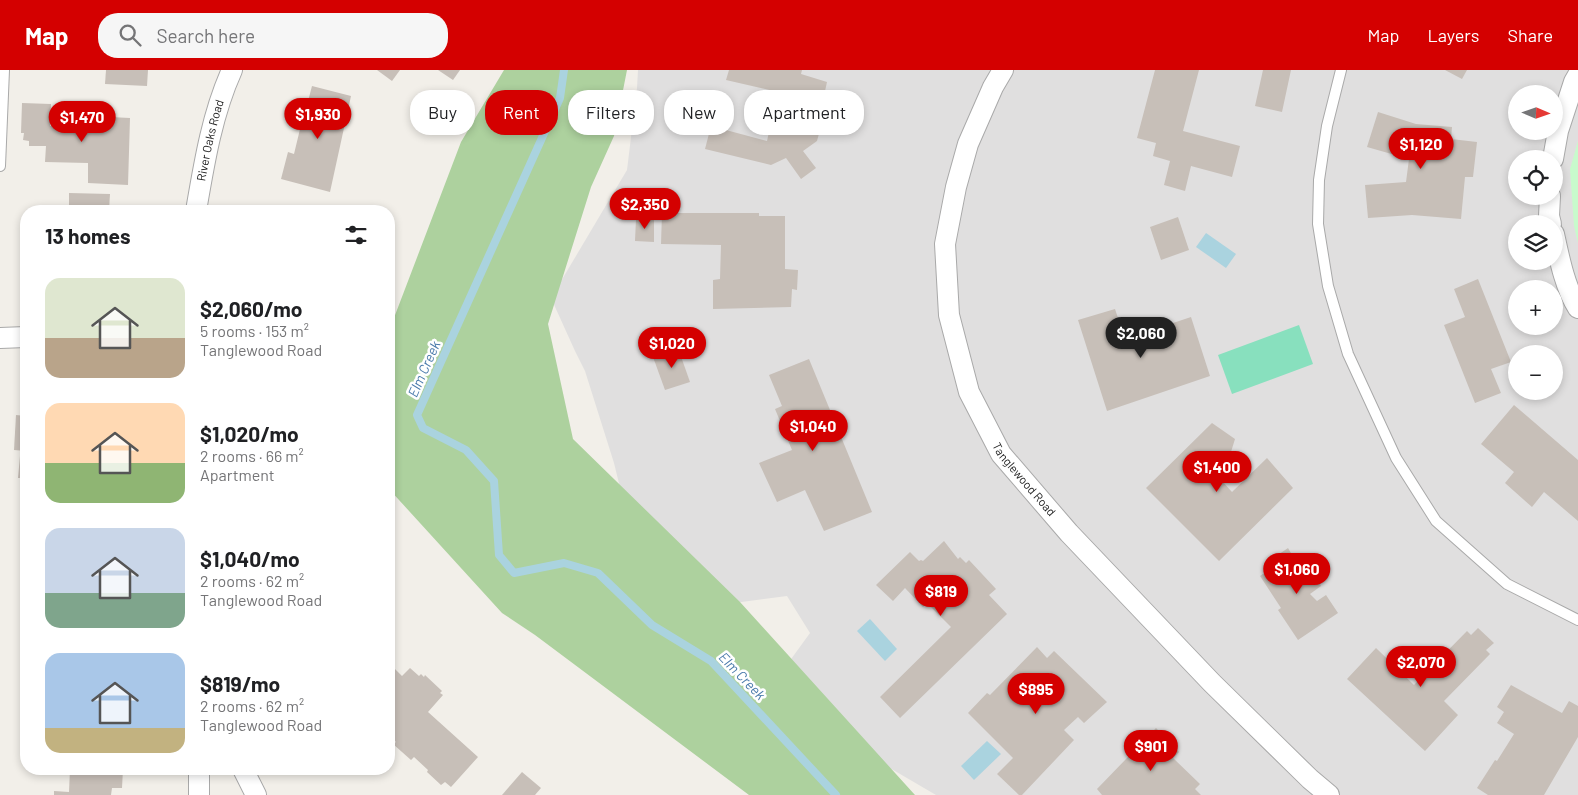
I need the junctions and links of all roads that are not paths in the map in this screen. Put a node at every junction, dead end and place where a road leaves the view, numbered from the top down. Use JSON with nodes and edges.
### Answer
{"nodes":[{"id":1,"x":4,"y":70,"type":"edge"},
{"id":2,"x":232,"y":70,"type":"edge"},
{"id":3,"x":1003,"y":70,"type":"edge"},
{"id":4,"x":1341,"y":70,"type":"edge"},
{"id":5,"x":1578,"y":75,"type":"edge"},
{"id":6,"x":1554,"y":150,"type":"edge"},
{"id":7,"x":0,"y":166,"type":"edge"},
{"id":8,"x":197,"y":205,"type":"edge"},
{"id":9,"x":1563,"y":269,"type":"edge"},
{"id":10,"x":1578,"y":308,"type":"edge"},
{"id":11,"x":20,"y":337,"type":"edge"},
{"id":12,"x":0,"y":338,"type":"edge"},
{"id":13,"x":1578,"y":620,"type":"edge"},
{"id":14,"x":199,"y":775,"type":"edge"},
{"id":15,"x":246,"y":775,"type":"edge"},
{"id":16,"x":199,"y":795,"type":"edge"},
{"id":17,"x":256,"y":795,"type":"edge"},
{"id":18,"x":1329,"y":795,"type":"edge"}],
"edges":[{"from":1,"to":7,"type":"lane"},
{"from":2,"to":8,"type":"street","name":"River Oaks Road"},
{"from":3,"to":18,"type":"street","name":"Tanglewood Road"},
{"from":4,"to":13,"type":"lane"},
{"from":5,"to":6,"type":"street"},
{"from":9,"to":10,"type":"street"},
{"from":11,"to":12,"type":"street"},
{"from":14,"to":16,"type":"street"},
{"from":15,"to":17,"type":"street"}]}
